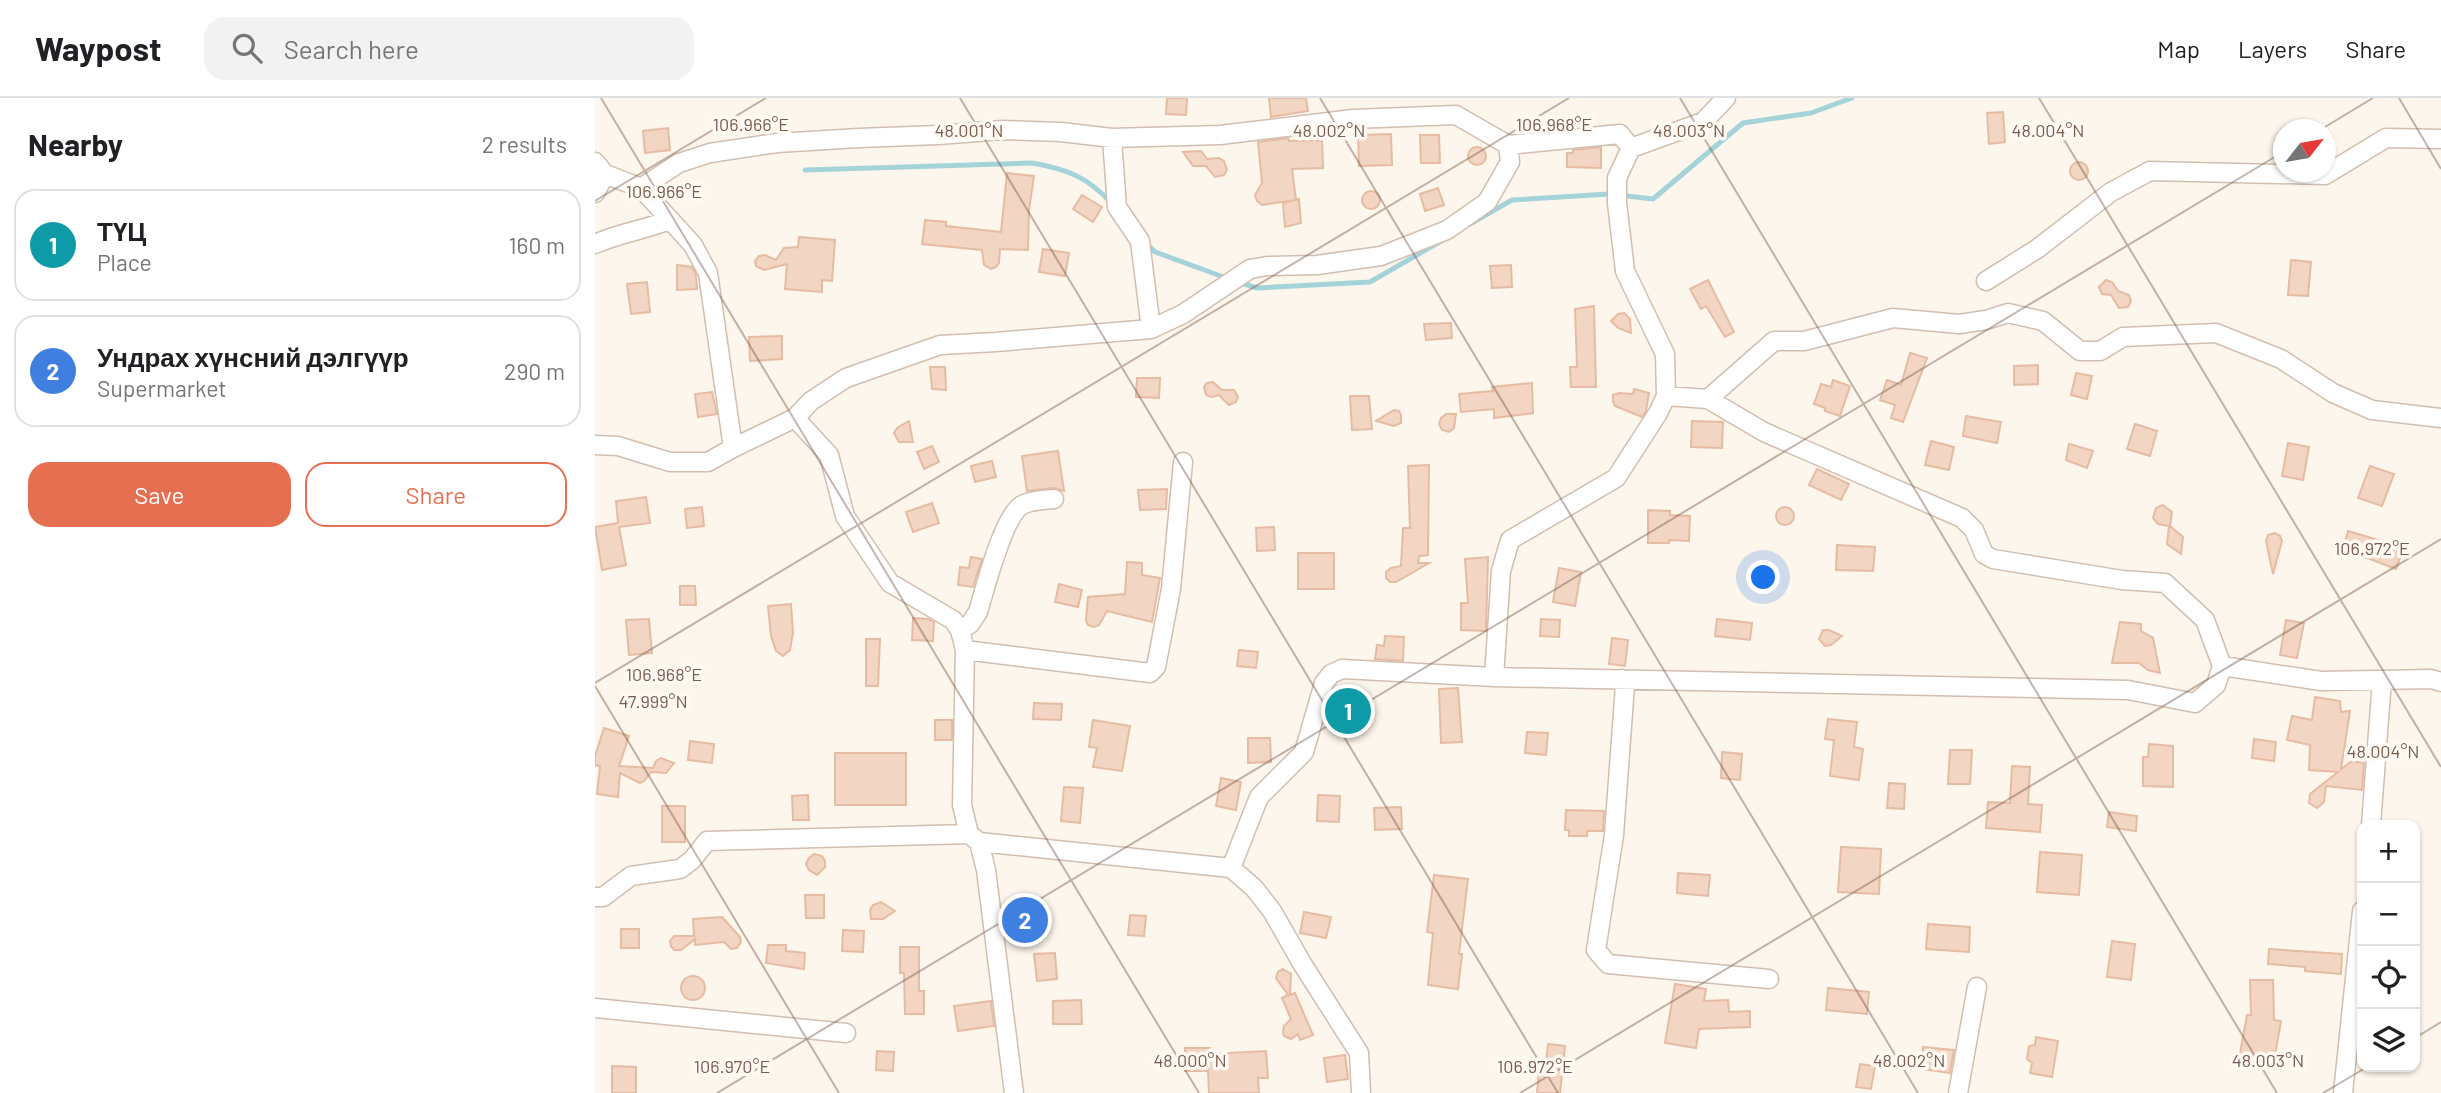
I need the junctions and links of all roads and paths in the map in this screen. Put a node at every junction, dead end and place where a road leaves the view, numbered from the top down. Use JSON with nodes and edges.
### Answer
{"nodes":[{"id":1,"x":1726,"y":98,"type":"edge"},
{"id":2,"x":1112,"y":138,"type":"junction"},
{"id":3,"x":2441,"y":139,"type":"edge"},
{"id":4,"x":1509,"y":145,"type":"junction"},
{"id":5,"x":1631,"y":148,"type":"junction"},
{"id":6,"x":600,"y":168,"type":"edge"},
{"id":7,"x":641,"y":188,"type":"junction"},
{"id":8,"x":595,"y":193,"type":"edge"},
{"id":9,"x":669,"y":220,"type":"junction"},
{"id":10,"x":595,"y":244,"type":"edge"},
{"id":11,"x":1986,"y":281,"type":"dead end"},
{"id":12,"x":1151,"y":329,"type":"junction"},
{"id":13,"x":1666,"y":396,"type":"junction"},
{"id":14,"x":1708,"y":399,"type":"junction"},
{"id":15,"x":795,"y":418,"type":"junction"},
{"id":16,"x":2441,"y":418,"type":"edge"},
{"id":17,"x":595,"y":445,"type":"edge"},
{"id":18,"x":733,"y":448,"type":"junction"},
{"id":19,"x":1183,"y":462,"type":"dead end"},
{"id":20,"x":1055,"y":499,"type":"dead end"},
{"id":21,"x":960,"y":630,"type":"junction"},
{"id":22,"x":965,"y":650,"type":"junction"},
{"id":23,"x":2222,"y":666,"type":"junction"},
{"id":24,"x":1494,"y":677,"type":"junction"},
{"id":25,"x":1622,"y":679,"type":"junction"},
{"id":26,"x":2382,"y":680,"type":"junction"},
{"id":27,"x":2441,"y":682,"type":"edge"},
{"id":28,"x":2371,"y":820,"type":"edge"},
{"id":29,"x":974,"y":838,"type":"junction"},
{"id":30,"x":1231,"y":868,"type":"junction"},
{"id":31,"x":595,"y":897,"type":"edge"},
{"id":32,"x":2358,"y":946,"type":"edge"},
{"id":33,"x":1769,"y":979,"type":"dead end"},
{"id":34,"x":1977,"y":986,"type":"dead end"},
{"id":35,"x":595,"y":1007,"type":"edge"},
{"id":36,"x":846,"y":1033,"type":"dead end"},
{"id":37,"x":1014,"y":1093,"type":"edge"},
{"id":38,"x":1361,"y":1093,"type":"edge"},
{"id":39,"x":1958,"y":1093,"type":"edge"},
{"id":40,"x":2343,"y":1093,"type":"edge"}],
"edges":[{"from":1,"to":5,"type":"street"},
{"from":2,"to":4,"type":"street"},
{"from":2,"to":7,"type":"street"},
{"from":2,"to":12,"type":"street"},
{"from":3,"to":11,"type":"street"},
{"from":4,"to":5,"type":"street"},
{"from":4,"to":12,"type":"street"},
{"from":5,"to":13,"type":"street"},
{"from":6,"to":7,"type":"street"},
{"from":6,"to":8,"type":"street"},
{"from":7,"to":9,"type":"street"},
{"from":9,"to":10,"type":"street"},
{"from":9,"to":18,"type":"street"},
{"from":12,"to":15,"type":"street"},
{"from":13,"to":14,"type":"street"},
{"from":13,"to":24,"type":"street"},
{"from":14,"to":16,"type":"street"},
{"from":14,"to":23,"type":"street"},
{"from":15,"to":18,"type":"street"},
{"from":15,"to":21,"type":"street"},
{"from":17,"to":18,"type":"street"},
{"from":19,"to":22,"type":"street"},
{"from":20,"to":21,"type":"street"},
{"from":21,"to":22,"type":"street"},
{"from":22,"to":29,"type":"street"},
{"from":23,"to":25,"type":"street"},
{"from":23,"to":26,"type":"street"},
{"from":24,"to":25,"type":"street"},
{"from":24,"to":30,"type":"street"},
{"from":25,"to":33,"type":"street"},
{"from":26,"to":27,"type":"street"},
{"from":26,"to":28,"type":"street"},
{"from":29,"to":30,"type":"street"},
{"from":29,"to":31,"type":"street"},
{"from":29,"to":37,"type":"street"},
{"from":30,"to":38,"type":"street"},
{"from":32,"to":40,"type":"street"},
{"from":34,"to":39,"type":"street"},
{"from":35,"to":36,"type":"street"}]}
